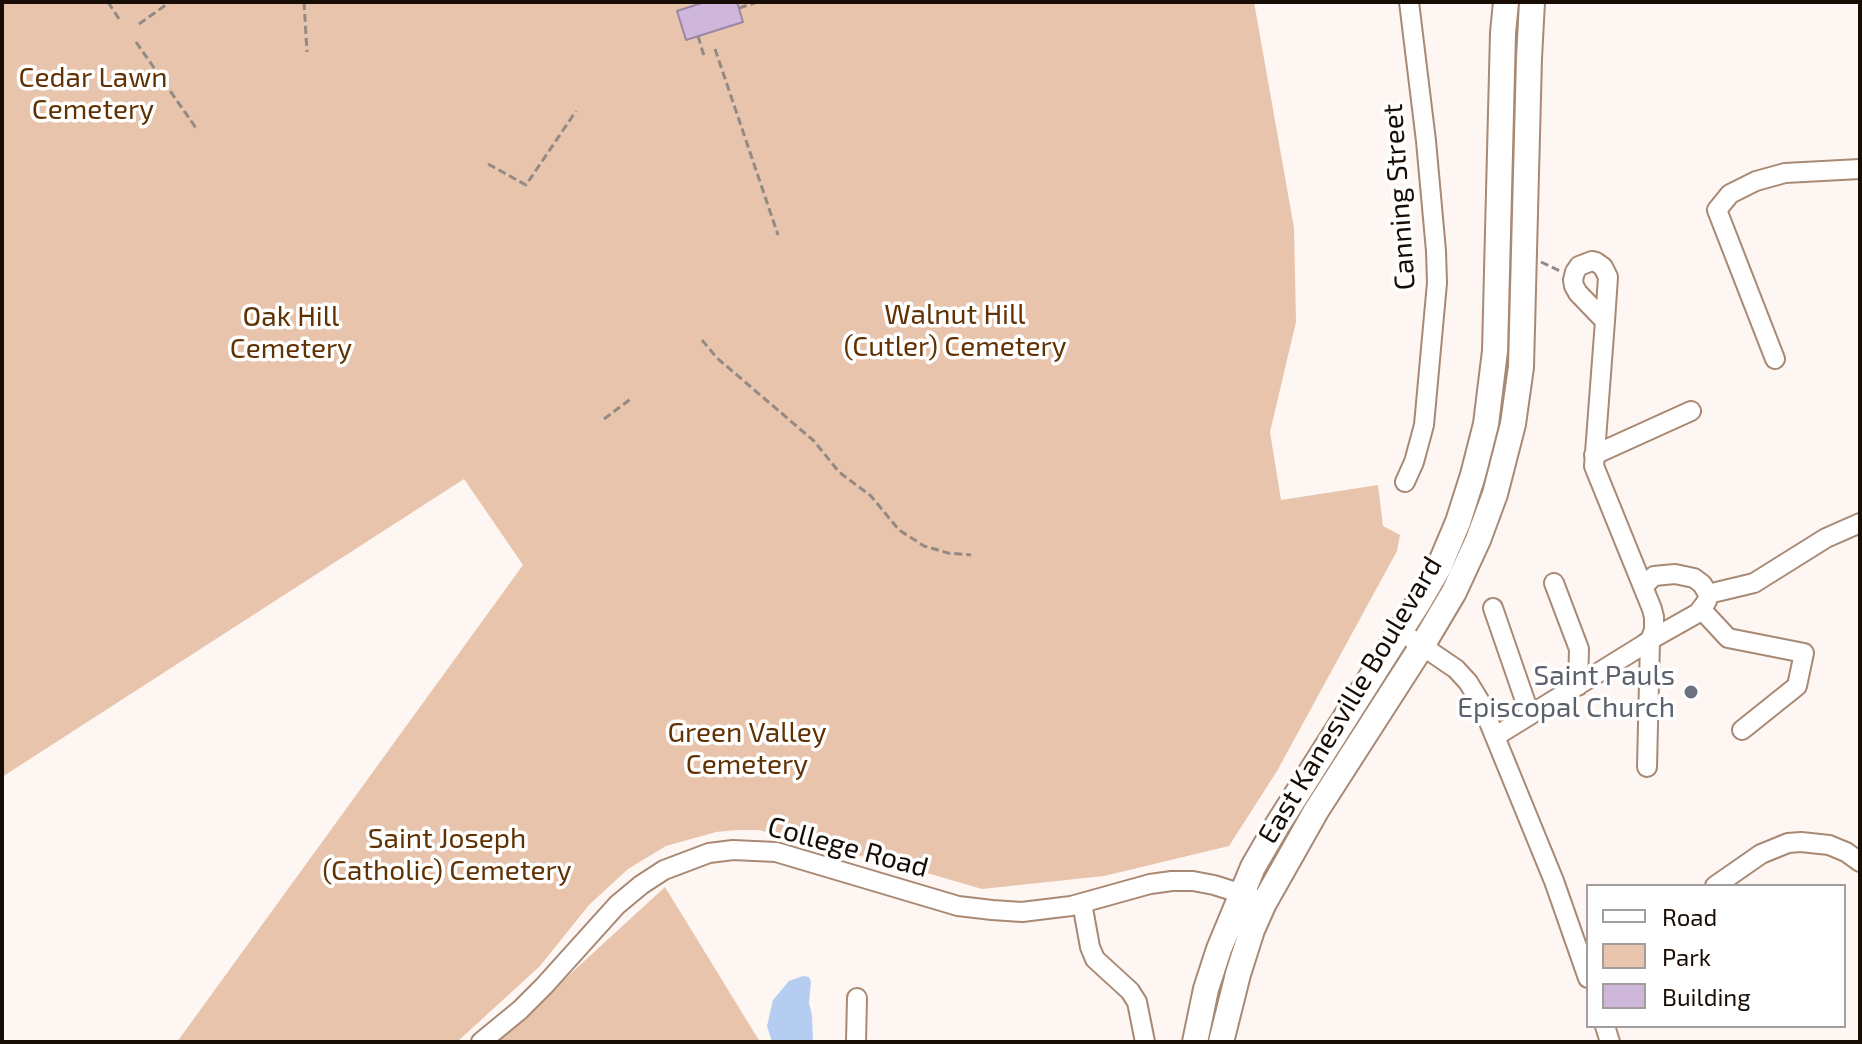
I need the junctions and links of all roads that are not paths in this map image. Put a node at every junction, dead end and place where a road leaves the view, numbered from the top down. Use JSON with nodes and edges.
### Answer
{"nodes":[{"id":1,"x":1409,"y":2,"type":"edge"},
{"id":2,"x":1506,"y":2,"type":"edge"},
{"id":3,"x":1532,"y":2,"type":"edge"},
{"id":4,"x":1860,"y":169,"type":"edge"},
{"id":5,"x":1605,"y":321,"type":"junction"},
{"id":6,"x":1775,"y":359,"type":"dead end"},
{"id":7,"x":1691,"y":411,"type":"dead end"},
{"id":8,"x":1594,"y":455,"type":"junction"},
{"id":9,"x":1405,"y":482,"type":"dead end"},
{"id":10,"x":1860,"y":523,"type":"edge"},
{"id":11,"x":1554,"y":583,"type":"dead end"},
{"id":12,"x":1643,"y":587,"type":"junction"},
{"id":13,"x":1705,"y":602,"type":"junction"},
{"id":14,"x":1493,"y":608,"type":"dead end"},
{"id":15,"x":1400,"y":631,"type":"junction"},
{"id":16,"x":1650,"y":640,"type":"junction"},
{"id":17,"x":1422,"y":646,"type":"junction"},
{"id":18,"x":1578,"y":686,"type":"junction"},
{"id":19,"x":1530,"y":715,"type":"junction"},
{"id":20,"x":1742,"y":730,"type":"dead end"},
{"id":21,"x":1496,"y":736,"type":"junction"},
{"id":22,"x":1647,"y":767,"type":"dead end"},
{"id":23,"x":1860,"y":862,"type":"edge"},
{"id":24,"x":1718,"y":884,"type":"edge"},
{"id":25,"x":1253,"y":898,"type":"junction"},
{"id":26,"x":1082,"y":903,"type":"junction"},
{"id":27,"x":1586,"y":970,"type":"edge"},
{"id":28,"x":857,"y":998,"type":"dead end"},
{"id":29,"x":481,"y":1042,"type":"edge"},
{"id":30,"x":856,"y":1042,"type":"edge"},
{"id":31,"x":1145,"y":1042,"type":"edge"},
{"id":32,"x":1195,"y":1042,"type":"edge"},
{"id":33,"x":1221,"y":1042,"type":"edge"}],
"edges":[{"from":1,"to":9,"type":"street","name":"Canning Street"},
{"from":2,"to":15,"type":"main road","name":"East Kanesville Boulevard"},
{"from":3,"to":17,"type":"main road","name":"East Kanesville Boulevard"},
{"from":4,"to":6,"type":"street"},
{"from":5,"to":5,"type":"street"},
{"from":5,"to":8,"type":"street"},
{"from":7,"to":8,"type":"street"},
{"from":8,"to":12,"type":"street"},
{"from":10,"to":13,"type":"street"},
{"from":11,"to":18,"type":"street"},
{"from":12,"to":13,"type":"street"},
{"from":12,"to":16,"type":"street"},
{"from":13,"to":16,"type":"street"},
{"from":13,"to":20,"type":"street"},
{"from":14,"to":19,"type":"street"},
{"from":15,"to":17,"type":"street"},
{"from":15,"to":25,"type":"main road","name":"East Kanesville Boulevard"},
{"from":16,"to":18,"type":"street"},
{"from":16,"to":22,"type":"street"},
{"from":17,"to":21,"type":"street"},
{"from":17,"to":25,"type":"main road","name":"East Kanesville Boulevard"},
{"from":18,"to":19,"type":"street"},
{"from":19,"to":21,"type":"street"},
{"from":21,"to":27,"type":"street"},
{"from":23,"to":24,"type":"street"},
{"from":25,"to":26,"type":"street","name":"College Road"},
{"from":25,"to":32,"type":"main road","name":"East Kanesville Boulevard"},
{"from":25,"to":33,"type":"main road","name":"East Kanesville Boulevard"},
{"from":26,"to":29,"type":"street","name":"College Road"},
{"from":26,"to":31,"type":"street"},
{"from":28,"to":30,"type":"street"}]}
